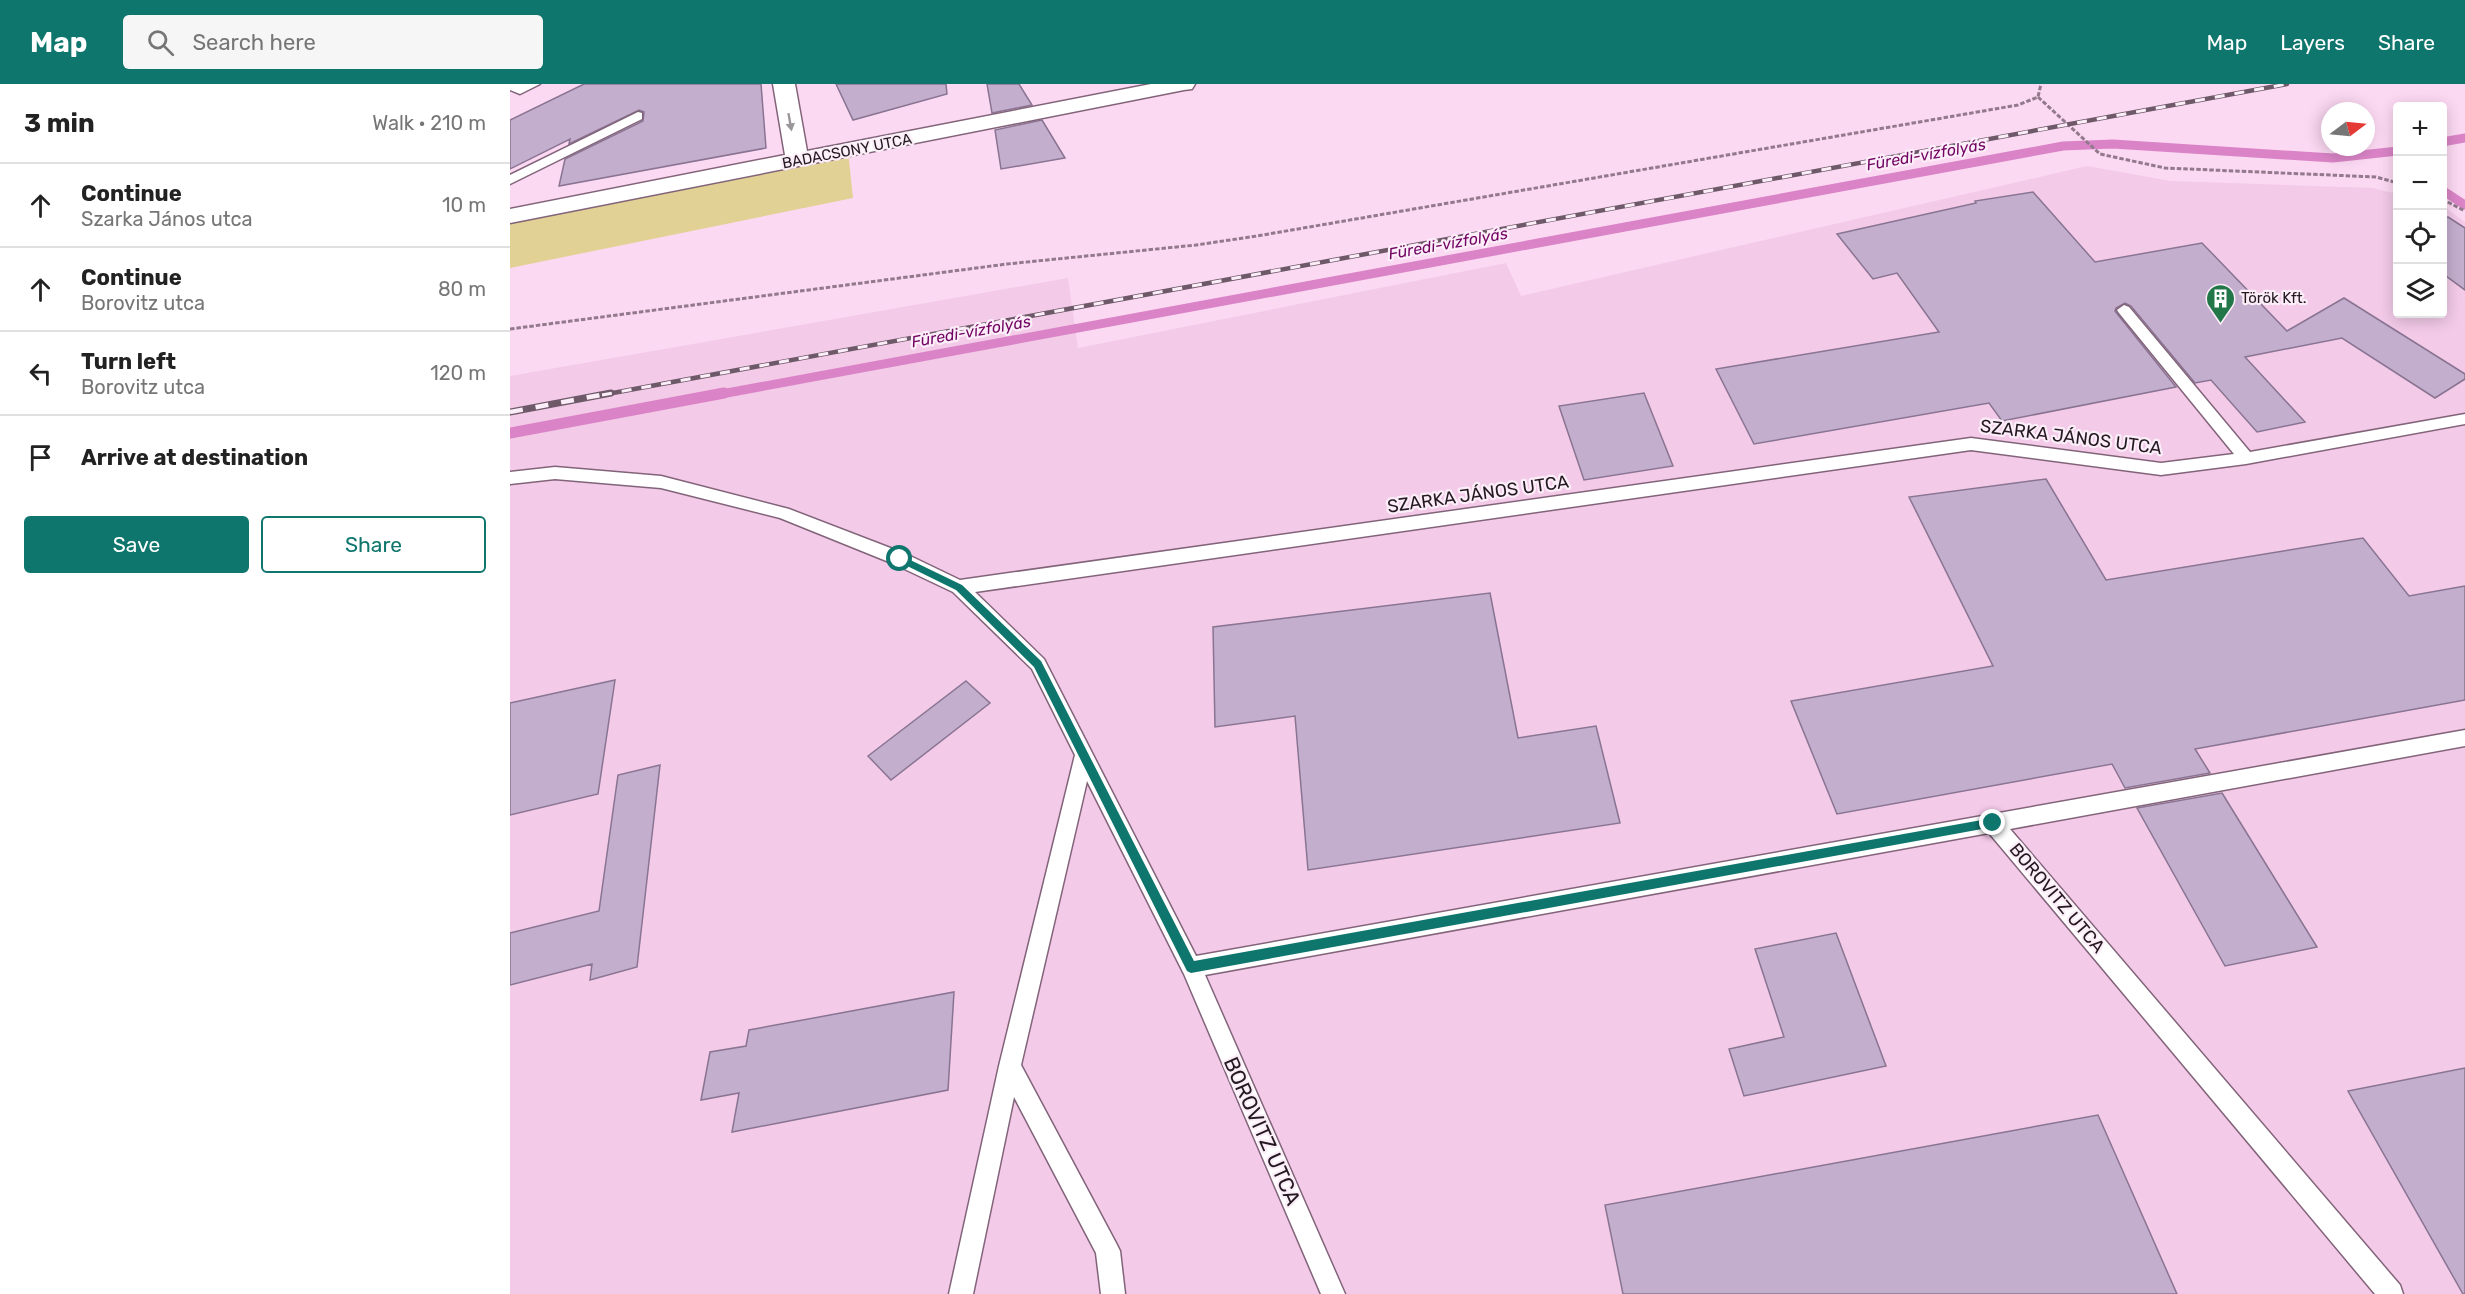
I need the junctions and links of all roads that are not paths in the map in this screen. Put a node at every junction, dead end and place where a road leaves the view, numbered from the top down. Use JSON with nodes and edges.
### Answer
{"nodes":[{"id":1,"x":534,"y":84,"type":"edge"},
{"id":2,"x":784,"y":84,"type":"edge"},
{"id":3,"x":1184,"y":84,"type":"edge"},
{"id":4,"x":513,"y":90,"type":"edge"},
{"id":5,"x":638,"y":116,"type":"dead end"},
{"id":6,"x":797,"y":161,"type":"junction"},
{"id":7,"x":510,"y":180,"type":"edge"},
{"id":8,"x":510,"y":216,"type":"edge"},
{"id":9,"x":2124,"y":310,"type":"dead end"},
{"id":10,"x":2465,"y":419,"type":"edge"},
{"id":11,"x":2246,"y":458,"type":"junction"},
{"id":12,"x":510,"y":478,"type":"edge"},
{"id":13,"x":959,"y":587,"type":"junction"},
{"id":14,"x":2465,"y":738,"type":"edge"},
{"id":15,"x":1084,"y":755,"type":"junction"},
{"id":16,"x":1993,"y":823,"type":"junction"},
{"id":17,"x":1191,"y":967,"type":"junction"},
{"id":18,"x":1010,"y":1066,"type":"junction"},
{"id":19,"x":961,"y":1294,"type":"edge"},
{"id":20,"x":1113,"y":1294,"type":"edge"},
{"id":21,"x":1333,"y":1294,"type":"edge"},
{"id":22,"x":2391,"y":1294,"type":"edge"}],
"edges":[{"from":1,"to":4,"type":"lane"},
{"from":2,"to":6,"type":"street","one_way":true},
{"from":3,"to":6,"type":"street","name":"BADACSONY UTCA"},
{"from":5,"to":7,"type":"lane"},
{"from":6,"to":8,"type":"street","name":"BADACSONY UTCA"},
{"from":9,"to":11,"type":"lane"},
{"from":10,"to":11,"type":"lane","name":"SZARKA JÁNOS UTCA"},
{"from":11,"to":13,"type":"lane","name":"SZARKA JÁNOS UTCA"},
{"from":12,"to":13,"type":"lane"},
{"from":13,"to":15,"type":"lane","name":"BOROVITZ UTCA"},
{"from":14,"to":16,"type":"lane"},
{"from":15,"to":17,"type":"lane","name":"BOROVITZ UTCA"},
{"from":15,"to":18,"type":"lane"},
{"from":16,"to":17,"type":"lane"},
{"from":16,"to":22,"type":"lane","name":"BOROVITZ UTCA"},
{"from":17,"to":21,"type":"lane","name":"BOROVITZ UTCA"},
{"from":18,"to":19,"type":"lane"},
{"from":18,"to":20,"type":"lane"}]}
